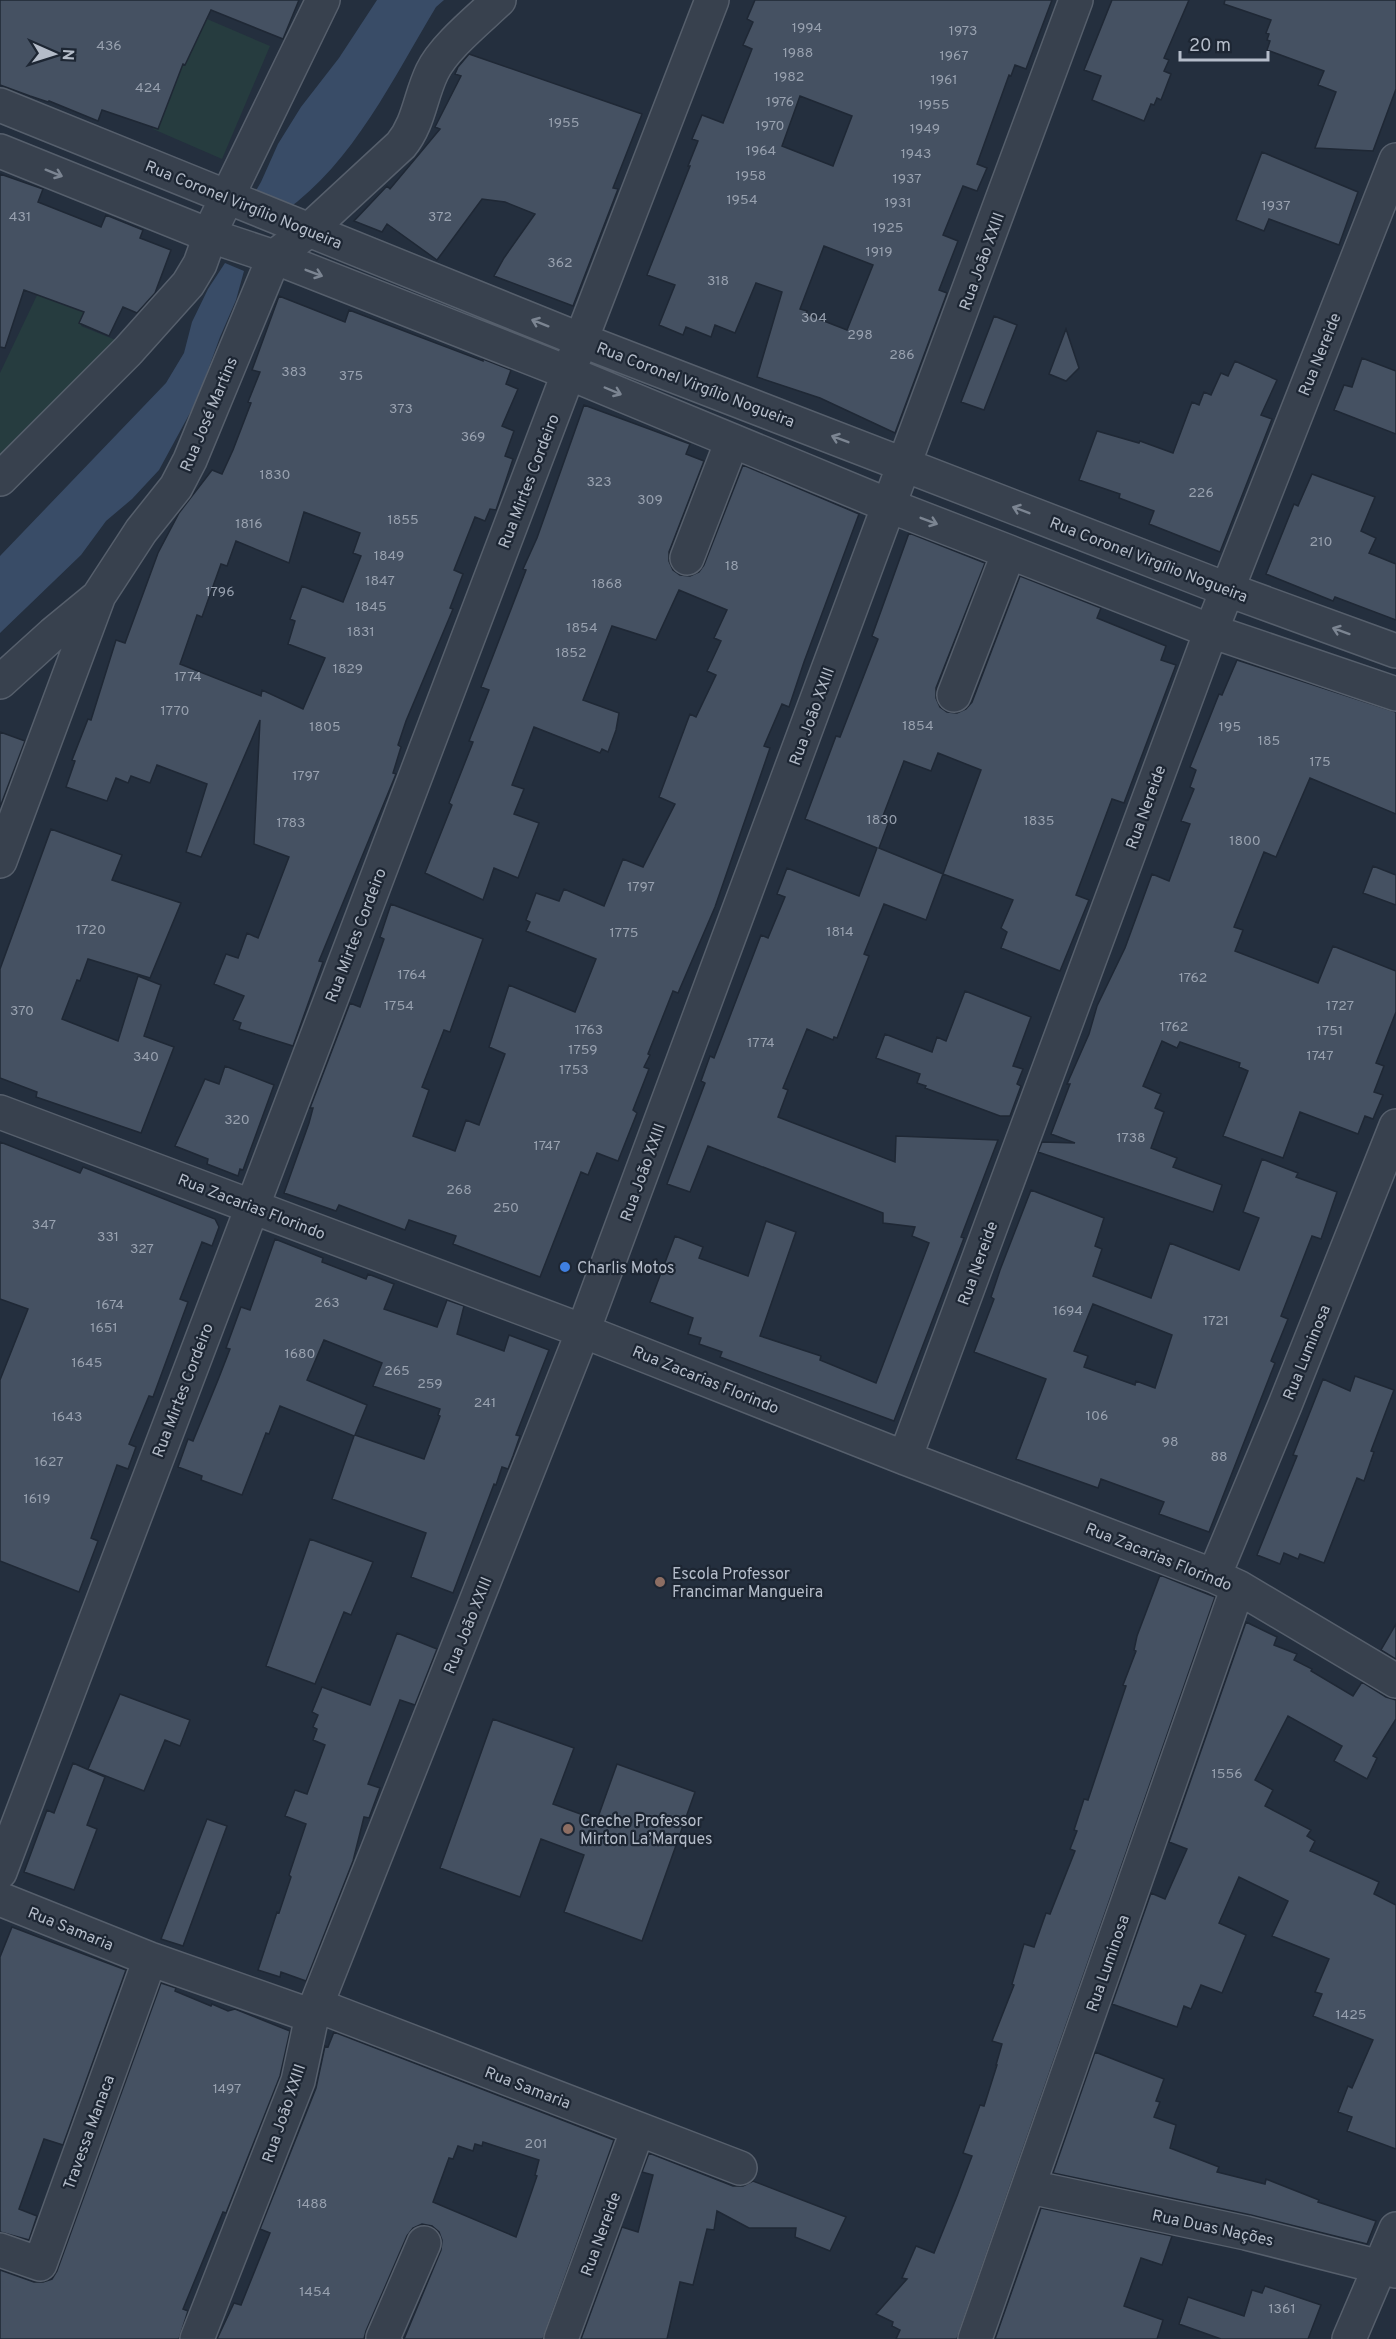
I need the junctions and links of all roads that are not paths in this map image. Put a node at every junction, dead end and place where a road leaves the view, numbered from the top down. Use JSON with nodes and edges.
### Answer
{"nodes":[{"id":1,"x":323,"y":0,"type":"edge"},
{"id":2,"x":499,"y":0,"type":"edge"},
{"id":3,"x":712,"y":0,"type":"edge"},
{"id":4,"x":1076,"y":0,"type":"edge"},
{"id":5,"x":0,"y":105,"type":"edge"},
{"id":6,"x":0,"y":151,"type":"edge"},
{"id":7,"x":1396,"y":160,"type":"edge"},
{"id":8,"x":227,"y":198,"type":"junction"},
{"id":9,"x":309,"y":230,"type":"junction"},
{"id":10,"x":211,"y":236,"type":"junction"},
{"id":11,"x":274,"y":257,"type":"junction"},
{"id":12,"x":581,"y":340,"type":"junction"},
{"id":13,"x":569,"y":373,"type":"junction"},
{"id":14,"x":732,"y":441,"type":"junction"},
{"id":15,"x":906,"y":465,"type":"junction"},
{"id":16,"x":0,"y":479,"type":"edge"},
{"id":17,"x":890,"y":506,"type":"junction"},
{"id":18,"x":1009,"y":552,"type":"junction"},
{"id":19,"x":687,"y":558,"type":"dead end"},
{"id":20,"x":1226,"y":589,"type":"junction"},
{"id":21,"x":98,"y":597,"type":"junction"},
{"id":22,"x":1210,"y":631,"type":"junction"},
{"id":23,"x":1396,"y":651,"type":"edge"},
{"id":24,"x":0,"y":682,"type":"edge"},
{"id":25,"x":1396,"y":694,"type":"edge"},
{"id":26,"x":954,"y":695,"type":"dead end"},
{"id":27,"x":0,"y":861,"type":"edge"},
{"id":28,"x":0,"y":1112,"type":"edge"},
{"id":29,"x":1396,"y":1126,"type":"edge"},
{"id":30,"x":252,"y":1206,"type":"junction"},
{"id":31,"x":583,"y":1331,"type":"junction"},
{"id":32,"x":905,"y":1458,"type":"junction"},
{"id":33,"x":1226,"y":1582,"type":"junction"},
{"id":34,"x":1396,"y":1681,"type":"edge"},
{"id":35,"x":0,"y":1872,"type":"edge"},
{"id":36,"x":0,"y":1899,"type":"edge"},
{"id":37,"x":150,"y":1959,"type":"junction"},
{"id":38,"x":314,"y":2011,"type":"junction"},
{"id":39,"x":638,"y":2129,"type":"junction"},
{"id":40,"x":740,"y":2168,"type":"dead end"},
{"id":41,"x":1030,"y":2187,"type":"junction"},
{"id":42,"x":1396,"y":2229,"type":"edge"},
{"id":43,"x":424,"y":2243,"type":"dead end"},
{"id":44,"x":0,"y":2250,"type":"edge"},
{"id":45,"x":1388,"y":2269,"type":"edge"},
{"id":46,"x":197,"y":2339,"type":"edge"},
{"id":47,"x":385,"y":2339,"type":"edge"},
{"id":48,"x":561,"y":2339,"type":"edge"},
{"id":49,"x":975,"y":2339,"type":"edge"},
{"id":50,"x":1349,"y":2339,"type":"edge"}],
"edges":[{"from":1,"to":8,"type":"street"},
{"from":2,"to":9,"type":"street","name":"Rua José Martins"},
{"from":3,"to":12,"type":"street","name":"Rua Mirtes Cordeiro"},
{"from":4,"to":15,"type":"street","name":"Rua João XXIII"},
{"from":5,"to":8,"type":"street","name":"Rua Coronel Virgílio Nogueira"},
{"from":6,"to":10,"type":"street","one_way":true},
{"from":7,"to":20,"type":"street","name":"Rua Nereide"},
{"from":8,"to":9,"type":"street","name":"Rua Coronel Virgílio Nogueira"},
{"from":8,"to":10,"type":"street"},
{"from":9,"to":11,"type":"street","name":"Rua José Martins"},
{"from":12,"to":9,"type":"street","name":"Rua Coronel Virgílio Nogueira","one_way":true},
{"from":10,"to":11,"type":"street"},
{"from":10,"to":16,"type":"street"},
{"from":11,"to":13,"type":"street","one_way":true},
{"from":11,"to":21,"type":"street","name":"Rua José Martins"},
{"from":12,"to":13,"type":"street","name":"Rua Mirtes Cordeiro"},
{"from":15,"to":12,"type":"street","name":"Rua Coronel Virgílio Nogueira","one_way":true},
{"from":13,"to":14,"type":"street","one_way":true},
{"from":13,"to":30,"type":"street","name":"Rua Mirtes Cordeiro"},
{"from":14,"to":17,"type":"street"},
{"from":14,"to":19,"type":"street"},
{"from":15,"to":17,"type":"street","name":"Rua João XXIII"},
{"from":20,"to":15,"type":"street","name":"Rua Coronel Virgílio Nogueira","one_way":true},
{"from":17,"to":18,"type":"street","one_way":true},
{"from":17,"to":31,"type":"street","name":"Rua João XXIII"},
{"from":18,"to":22,"type":"street"},
{"from":18,"to":26,"type":"street"},
{"from":20,"to":22,"type":"street","name":"Rua Nereide"},
{"from":23,"to":20,"type":"street","name":"Rua Coronel Virgílio Nogueira","one_way":true},
{"from":21,"to":24,"type":"street","name":"Rua José Martins"},
{"from":21,"to":27,"type":"street","name":"Rua José Martins"},
{"from":22,"to":25,"type":"street"},
{"from":22,"to":32,"type":"street","name":"Rua Nereide"},
{"from":28,"to":30,"type":"street","name":"Rua Zacarias Florindo"},
{"from":29,"to":33,"type":"street","name":"Rua Luminosa"},
{"from":30,"to":31,"type":"street","name":"Rua Zacarias Florindo"},
{"from":30,"to":35,"type":"street","name":"Rua Mirtes Cordeiro"},
{"from":31,"to":32,"type":"street","name":"Rua Zacarias Florindo"},
{"from":31,"to":38,"type":"street","name":"Rua João XXIII"},
{"from":32,"to":33,"type":"street","name":"Rua Zacarias Florindo"},
{"from":33,"to":34,"type":"street","name":"Rua Zacarias Florindo"},
{"from":33,"to":41,"type":"street","name":"Rua Luminosa"},
{"from":36,"to":37,"type":"street","name":"Rua Samaria"},
{"from":37,"to":38,"type":"street","name":"Rua Samaria"},
{"from":37,"to":44,"type":"street","name":"Travessa Manaca"},
{"from":38,"to":39,"type":"street","name":"Rua Samaria"},
{"from":38,"to":46,"type":"street","name":"Rua João XXIII"},
{"from":39,"to":40,"type":"street","name":"Rua Samaria"},
{"from":39,"to":48,"type":"street","name":"Rua Nereide"},
{"from":41,"to":45,"type":"street","name":"Rua Duas Nações"},
{"from":41,"to":49,"type":"street","name":"Rua Luminosa"},
{"from":42,"to":45,"type":"street"},
{"from":43,"to":47,"type":"street"},
{"from":45,"to":50,"type":"street"}]}
